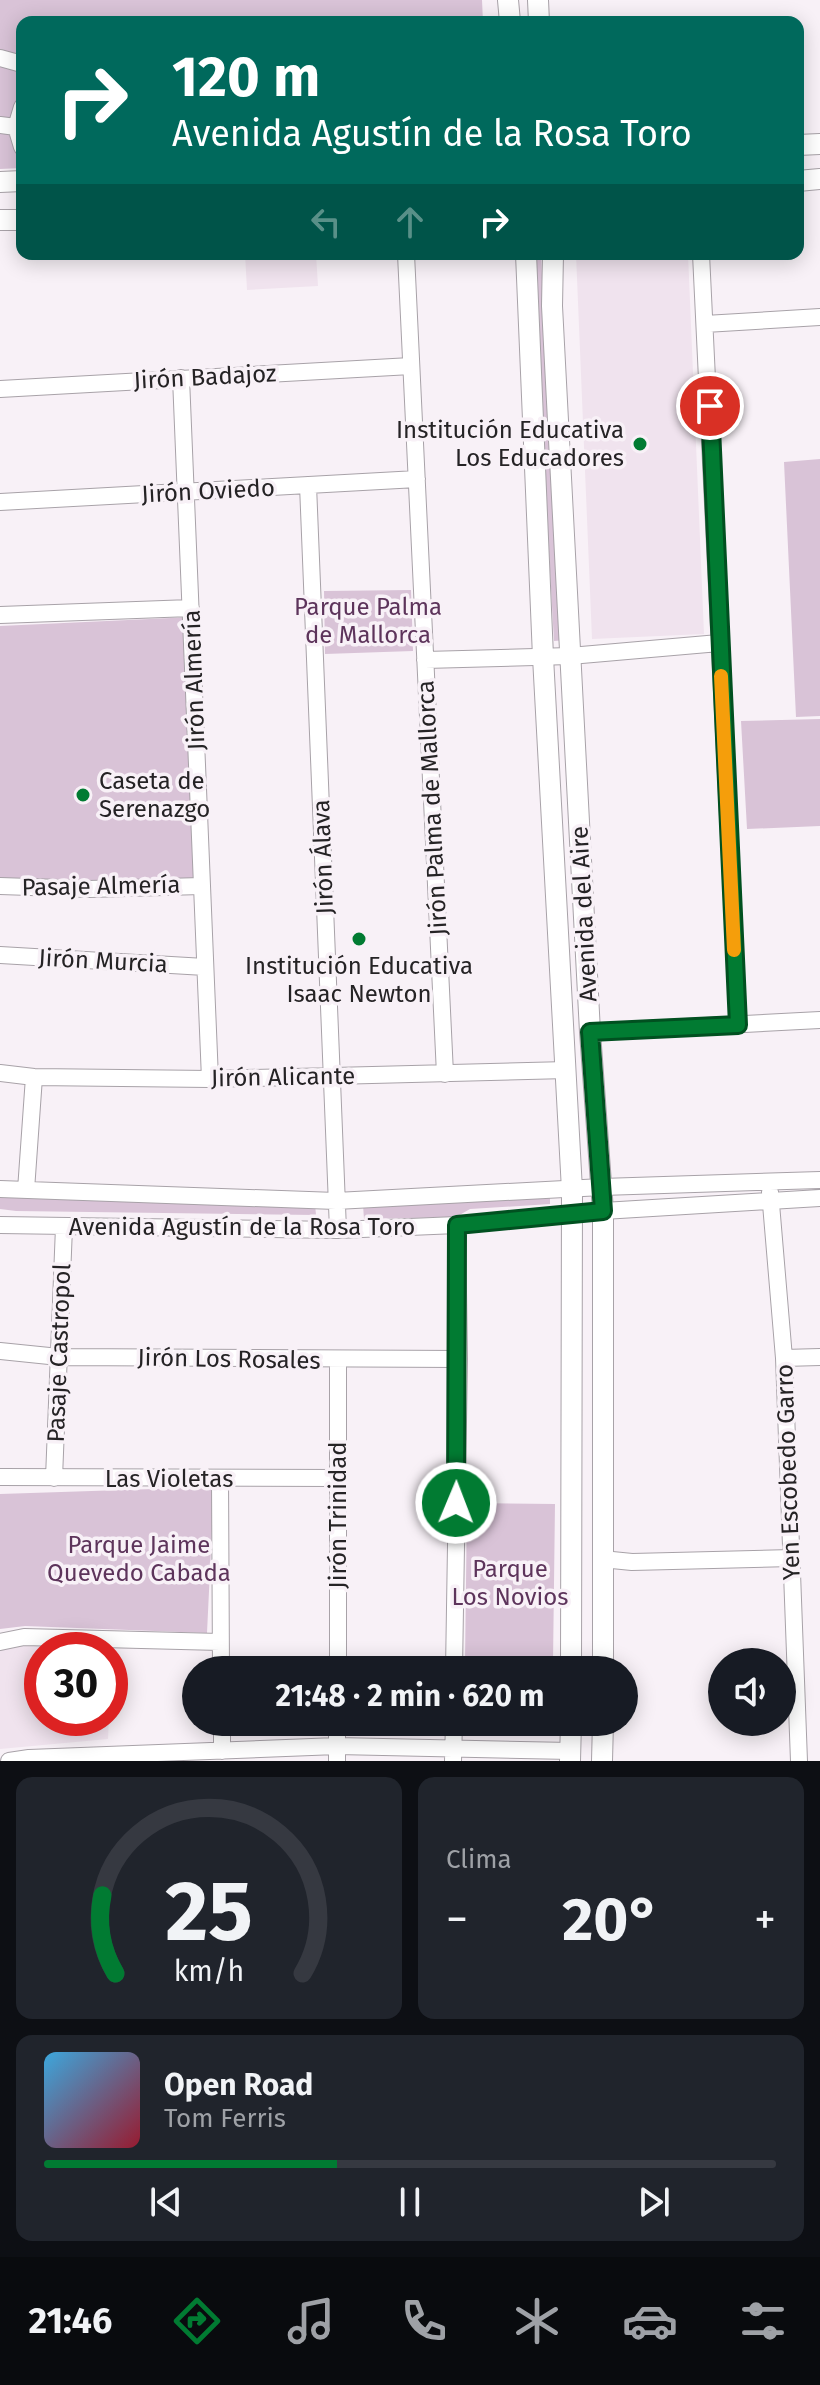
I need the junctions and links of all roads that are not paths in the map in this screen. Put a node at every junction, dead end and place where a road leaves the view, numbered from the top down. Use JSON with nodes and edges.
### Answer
{"nodes":[{"id":1,"x":406,"y":260,"type":"edge"},
{"id":2,"x":526,"y":260,"type":"edge"},
{"id":3,"x":553,"y":260,"type":"edge"},
{"id":4,"x":701,"y":260,"type":"edge"},
{"id":5,"x":820,"y":317,"type":"edge"},
{"id":6,"x":705,"y":324,"type":"junction"},
{"id":7,"x":411,"y":366,"type":"junction"},
{"id":8,"x":181,"y":378,"type":"junction"},
{"id":9,"x":0,"y":389,"type":"edge"},
{"id":10,"x":417,"y":479,"type":"junction"},
{"id":11,"x":308,"y":485,"type":"junction"},
{"id":12,"x":186,"y":493,"type":"junction"},
{"id":13,"x":0,"y":502,"type":"edge"},
{"id":14,"x":191,"y":608,"type":"junction"},
{"id":15,"x":0,"y":615,"type":"edge"},
{"id":16,"x":719,"y":643,"type":"junction"},
{"id":17,"x":570,"y":656,"type":"junction"},
{"id":18,"x":543,"y":657,"type":"junction"},
{"id":19,"x":425,"y":660,"type":"junction"},
{"id":20,"x":0,"y":886,"type":"edge"},
{"id":21,"x":202,"y":886,"type":"junction"},
{"id":22,"x":0,"y":955,"type":"edge"},
{"id":23,"x":205,"y":967,"type":"junction"},
{"id":24,"x":820,"y":1020,"type":"edge"},
{"id":25,"x":738,"y":1025,"type":"junction"},
{"id":26,"x":590,"y":1032,"type":"junction"},
{"id":27,"x":567,"y":1070,"type":"junction"},
{"id":28,"x":0,"y":1073,"type":"edge"},
{"id":29,"x":445,"y":1074,"type":"junction"},
{"id":30,"x":330,"y":1075,"type":"junction"},
{"id":31,"x":34,"y":1077,"type":"junction"},
{"id":32,"x":210,"y":1079,"type":"junction"},
{"id":33,"x":820,"y":1180,"type":"edge"},
{"id":34,"x":572,"y":1181,"type":"junction"},
{"id":35,"x":769,"y":1182,"type":"junction"},
{"id":36,"x":602,"y":1187,"type":"junction"},
{"id":37,"x":0,"y":1189,"type":"edge"},
{"id":38,"x":26,"y":1190,"type":"junction"},
{"id":39,"x":820,"y":1198,"type":"edge"},
{"id":40,"x":336,"y":1201,"type":"junction"},
{"id":41,"x":771,"y":1201,"type":"junction"},
{"id":42,"x":603,"y":1211,"type":"junction"},
{"id":43,"x":572,"y":1214,"type":"junction"},
{"id":44,"x":0,"y":1225,"type":"edge"},
{"id":45,"x":457,"y":1225,"type":"junction"},
{"id":46,"x":64,"y":1227,"type":"junction"},
{"id":47,"x":338,"y":1230,"type":"junction"},
{"id":48,"x":0,"y":1351,"type":"edge"},
{"id":49,"x":59,"y":1357,"type":"junction"},
{"id":50,"x":820,"y":1357,"type":"edge"},
{"id":51,"x":784,"y":1358,"type":"junction"},
{"id":52,"x":459,"y":1359,"type":"junction"},
{"id":53,"x":338,"y":1360,"type":"junction"},
{"id":54,"x":0,"y":1477,"type":"edge"},
{"id":55,"x":54,"y":1478,"type":"junction"},
{"id":56,"x":338,"y":1478,"type":"junction"},
{"id":57,"x":220,"y":1479,"type":"junction"},
{"id":58,"x":792,"y":1558,"type":"junction"},
{"id":59,"x":603,"y":1564,"type":"junction"},
{"id":60,"x":571,"y":1569,"type":"junction"},
{"id":61,"x":0,"y":1642,"type":"edge"},
{"id":62,"x":220,"y":1642,"type":"junction"},
{"id":63,"x":220,"y":1656,"type":"edge"},
{"id":64,"x":338,"y":1656,"type":"edge"},
{"id":65,"x":454,"y":1656,"type":"edge"},
{"id":66,"x":571,"y":1656,"type":"edge"},
{"id":67,"x":603,"y":1656,"type":"edge"},
{"id":68,"x":222,"y":1736,"type":"edge"},
{"id":69,"x":603,"y":1736,"type":"edge"},
{"id":70,"x":222,"y":1751,"type":"junction"},
{"id":71,"x":337,"y":1754,"type":"edge"},
{"id":72,"x":453,"y":1755,"type":"edge"},
{"id":73,"x":571,"y":1756,"type":"edge"},
{"id":74,"x":9,"y":1761,"type":"edge"},
{"id":75,"x":602,"y":1761,"type":"edge"},
{"id":76,"x":799,"y":1761,"type":"edge"}],
"edges":[{"from":1,"to":7,"type":"street","name":"Jirón Palma de Mallorca"},
{"from":2,"to":18,"type":"main road","name":"Avenida del Aire"},
{"from":3,"to":17,"type":"main road","name":"Avenida del Aire"},
{"from":4,"to":6,"type":"street"},
{"from":5,"to":6,"type":"street"},
{"from":6,"to":16,"type":"street"},
{"from":7,"to":8,"type":"street","name":"Jirón Badajoz"},
{"from":7,"to":10,"type":"street","name":"Jirón Palma de Mallorca"},
{"from":8,"to":9,"type":"street","name":"Jirón Badajoz"},
{"from":8,"to":12,"type":"street","name":"Jirón Almería"},
{"from":10,"to":11,"type":"street","name":"Jirón Oviedo"},
{"from":10,"to":19,"type":"street","name":"Jirón Palma de Mallorca"},
{"from":11,"to":12,"type":"street","name":"Jirón Oviedo"},
{"from":11,"to":30,"type":"street","name":"Jirón Álava"},
{"from":12,"to":13,"type":"street","name":"Jirón Oviedo"},
{"from":12,"to":14,"type":"street","name":"Jirón Almería"},
{"from":14,"to":15,"type":"street"},
{"from":14,"to":21,"type":"street","name":"Jirón Almería"},
{"from":16,"to":17,"type":"street"},
{"from":16,"to":25,"type":"street"},
{"from":17,"to":18,"type":"street"},
{"from":17,"to":26,"type":"main road","name":"Avenida del Aire"},
{"from":18,"to":19,"type":"street"},
{"from":18,"to":27,"type":"main road","name":"Avenida del Aire"},
{"from":19,"to":29,"type":"street","name":"Jirón Palma de Mallorca"},
{"from":20,"to":21,"type":"street","name":"Pasaje Almería"},
{"from":21,"to":23,"type":"street","name":"Jirón Almería"},
{"from":22,"to":23,"type":"street","name":"Jirón Murcia"},
{"from":23,"to":32,"type":"street","name":"Jirón Almería"},
{"from":24,"to":25,"type":"street"},
{"from":25,"to":26,"type":"street"},
{"from":26,"to":36,"type":"main road","name":"Avenida del Aire"},
{"from":27,"to":29,"type":"street","name":"Jirón Alicante"},
{"from":27,"to":34,"type":"main road","name":"Avenida del Aire"},
{"from":28,"to":31,"type":"street","name":"Jirón Alicante"},
{"from":29,"to":30,"type":"street","name":"Jirón Alicante"},
{"from":30,"to":32,"type":"street","name":"Jirón Alicante"},
{"from":30,"to":40,"type":"street","name":"Jirón Álava"},
{"from":31,"to":32,"type":"street","name":"Jirón Alicante"},
{"from":31,"to":38,"type":"street"},
{"from":33,"to":35,"type":"street","name":"Avenida Agustín de la Rosa Toro"},
{"from":34,"to":36,"type":"street","name":"Avenida Agustín de la Rosa Toro"},
{"from":34,"to":40,"type":"street","name":"Avenida Agustín de la Rosa Toro"},
{"from":34,"to":43,"type":"main road","name":"Avenida del Aire"},
{"from":35,"to":36,"type":"street","name":"Avenida Agustín de la Rosa Toro"},
{"from":35,"to":41,"type":"street","name":"Yen Escobedo Garro"},
{"from":36,"to":42,"type":"main road","name":"Avenida del Aire"},
{"from":37,"to":38,"type":"street","name":"Avenida Agustín de la Rosa Toro"},
{"from":38,"to":40,"type":"street","name":"Avenida Agustín de la Rosa Toro"},
{"from":39,"to":41,"type":"street","name":"Avenida Agustín de la Rosa Toro"},
{"from":40,"to":47,"type":"street","name":"Jirón Álava"},
{"from":41,"to":42,"type":"street","name":"Avenida Agustín de la Rosa Toro"},
{"from":41,"to":51,"type":"street","name":"Yen Escobedo Garro"},
{"from":42,"to":43,"type":"street","name":"Avenida Agustín de la Rosa Toro"},
{"from":42,"to":59,"type":"main road","name":"Avenida del Aire"},
{"from":43,"to":45,"type":"street","name":"Avenida Agustín de la Rosa Toro"},
{"from":43,"to":60,"type":"main road","name":"Avenida del Aire"},
{"from":44,"to":46,"type":"street","name":"Avenida Agustín de la Rosa Toro"},
{"from":45,"to":47,"type":"street","name":"Avenida Agustín de la Rosa Toro"},
{"from":45,"to":52,"type":"street"},
{"from":46,"to":47,"type":"street","name":"Avenida Agustín de la Rosa Toro"},
{"from":46,"to":49,"type":"street","name":"Pasaje Castropol"},
{"from":48,"to":49,"type":"street","name":"Jirón Los Rosales"},
{"from":49,"to":53,"type":"street","name":"Jirón Los Rosales"},
{"from":49,"to":55,"type":"street","name":"Pasaje Castropol"},
{"from":50,"to":51,"type":"street"},
{"from":51,"to":58,"type":"street","name":"Yen Escobedo Garro"},
{"from":52,"to":53,"type":"street","name":"Jirón Los Rosales"},
{"from":52,"to":65,"type":"street"},
{"from":53,"to":56,"type":"street","name":"Jirón Trinidad"},
{"from":54,"to":55,"type":"street","name":"Las Violetas"},
{"from":55,"to":57,"type":"street","name":"Las Violetas"},
{"from":56,"to":57,"type":"street","name":"Las Violetas"},
{"from":56,"to":64,"type":"street","name":"Jirón Trinidad"},
{"from":57,"to":62,"type":"street"},
{"from":58,"to":59,"type":"street"},
{"from":58,"to":76,"type":"street","name":"Yen Escobedo Garro"},
{"from":59,"to":60,"type":"main road"},
{"from":59,"to":67,"type":"main road","name":"Avenida del Aire"},
{"from":60,"to":66,"type":"main road","name":"Avenida del Aire"},
{"from":61,"to":62,"type":"street"},
{"from":62,"to":63,"type":"street"},
{"from":68,"to":70,"type":"street"},
{"from":69,"to":75,"type":"main road"},
{"from":70,"to":71,"type":"street"},
{"from":70,"to":74,"type":"street"},
{"from":71,"to":72,"type":"street"},
{"from":72,"to":73,"type":"street"}]}
